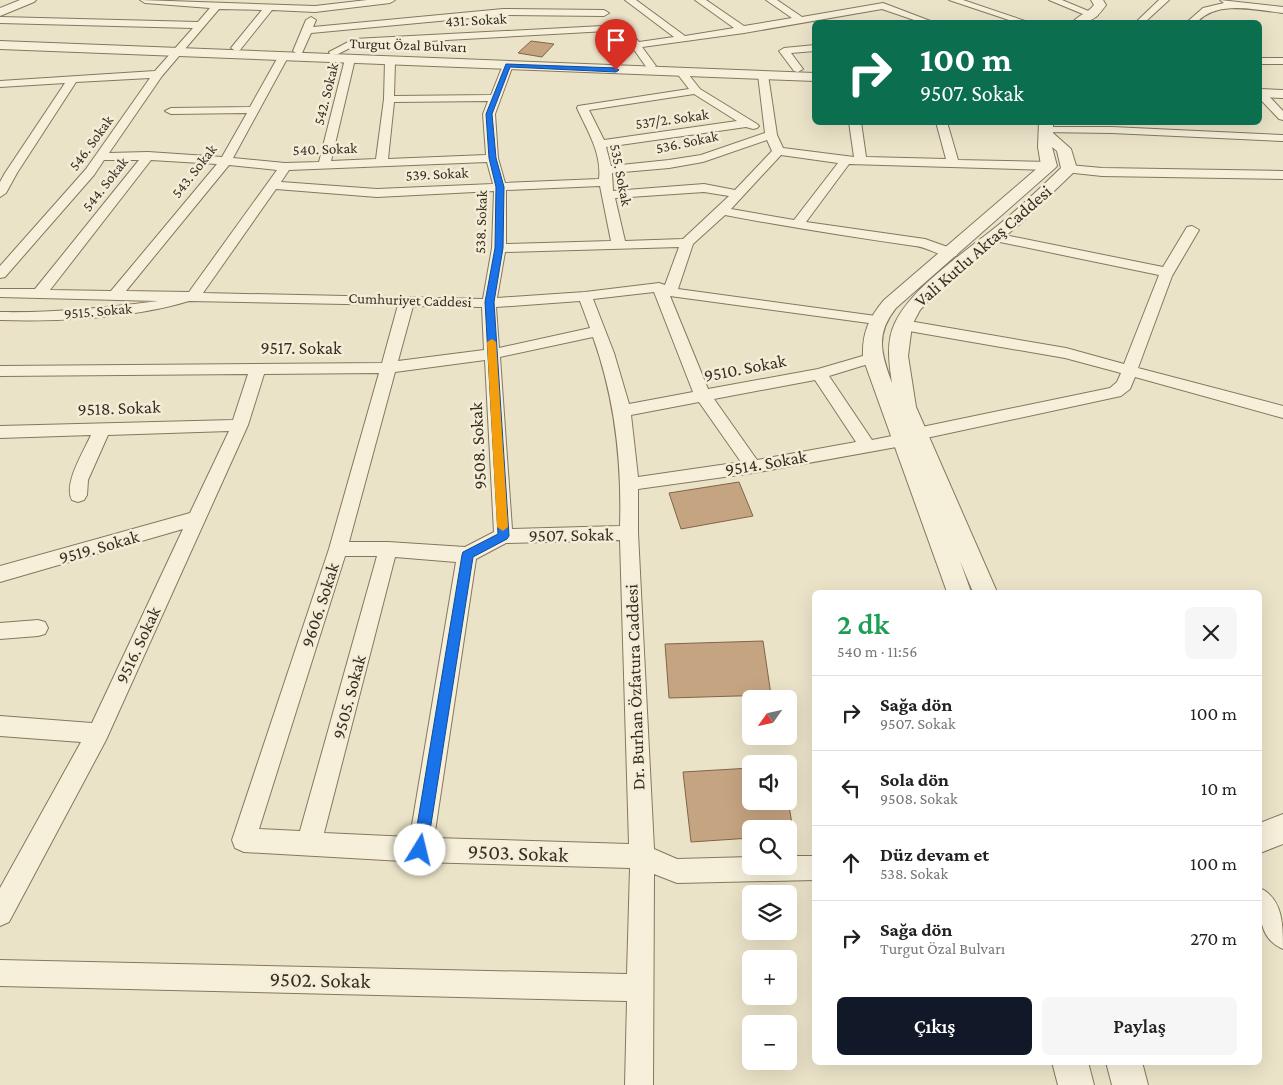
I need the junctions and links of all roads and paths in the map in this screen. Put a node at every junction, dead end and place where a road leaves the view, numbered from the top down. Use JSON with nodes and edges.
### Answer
{"nodes":[{"id":1,"x":30,"y":0,"type":"edge"},
{"id":2,"x":145,"y":0,"type":"edge"},
{"id":3,"x":390,"y":0,"type":"edge"},
{"id":4,"x":500,"y":0,"type":"edge"},
{"id":5,"x":630,"y":0,"type":"edge"},
{"id":6,"x":700,"y":0,"type":"edge"},
{"id":7,"x":771,"y":0,"type":"edge"},
{"id":8,"x":865,"y":0,"type":"edge"},
{"id":9,"x":954,"y":0,"type":"edge"},
{"id":10,"x":1054,"y":0,"type":"edge"},
{"id":11,"x":1097,"y":0,"type":"edge"},
{"id":12,"x":1164,"y":0,"type":"edge"},
{"id":13,"x":1225,"y":0,"type":"edge"},
{"id":14,"x":591,"y":3,"type":"dead end"},
{"id":15,"x":210,"y":4,"type":"edge"},
{"id":16,"x":333,"y":4,"type":"edge"},
{"id":17,"x":883,"y":6,"type":"junction"},
{"id":18,"x":1235,"y":6,"type":"junction"},
{"id":19,"x":269,"y":8,"type":"junction"},
{"id":20,"x":316,"y":9,"type":"junction"},
{"id":21,"x":1279,"y":10,"type":"edge"},
{"id":22,"x":0,"y":12,"type":"edge"},
{"id":23,"x":604,"y":13,"type":"junction"},
{"id":24,"x":1201,"y":13,"type":"junction"},
{"id":25,"x":1093,"y":15,"type":"junction"},
{"id":26,"x":799,"y":19,"type":"junction"},
{"id":27,"x":0,"y":20,"type":"edge"},
{"id":28,"x":922,"y":20,"type":"edge"},
{"id":29,"x":1017,"y":20,"type":"edge"},
{"id":30,"x":1083,"y":20,"type":"edge"},
{"id":31,"x":1142,"y":20,"type":"edge"},
{"id":32,"x":1194,"y":20,"type":"edge"},
{"id":33,"x":1206,"y":20,"type":"edge"},
{"id":34,"x":1283,"y":20,"type":"edge"},
{"id":35,"x":501,"y":23,"type":"junction"},
{"id":36,"x":201,"y":25,"type":"junction"},
{"id":37,"x":622,"y":28,"type":"junction"},
{"id":38,"x":307,"y":30,"type":"junction"},
{"id":39,"x":744,"y":30,"type":"junction"},
{"id":40,"x":684,"y":39,"type":"junction"},
{"id":41,"x":0,"y":40,"type":"edge"},
{"id":42,"x":0,"y":45,"type":"edge"},
{"id":43,"x":637,"y":45,"type":"junction"},
{"id":44,"x":236,"y":48,"type":"junction"},
{"id":45,"x":812,"y":48,"type":"edge"},
{"id":46,"x":179,"y":49,"type":"junction"},
{"id":47,"x":298,"y":51,"type":"junction"},
{"id":48,"x":334,"y":52,"type":"junction"},
{"id":49,"x":283,"y":57,"type":"junction"},
{"id":50,"x":350,"y":59,"type":"junction"},
{"id":51,"x":390,"y":60,"type":"junction"},
{"id":52,"x":1262,"y":61,"type":"edge"},
{"id":53,"x":1283,"y":61,"type":"edge"},
{"id":54,"x":508,"y":65,"type":"junction"},
{"id":55,"x":651,"y":66,"type":"junction"},
{"id":56,"x":798,"y":69,"type":"junction"},
{"id":57,"x":812,"y":70,"type":"edge"},
{"id":58,"x":681,"y":72,"type":"junction"},
{"id":59,"x":158,"y":74,"type":"junction"},
{"id":60,"x":763,"y":75,"type":"junction"},
{"id":61,"x":812,"y":77,"type":"edge"},
{"id":62,"x":73,"y":78,"type":"junction"},
{"id":63,"x":0,"y":84,"type":"edge"},
{"id":64,"x":1262,"y":87,"type":"edge"},
{"id":65,"x":1283,"y":88,"type":"edge"},
{"id":66,"x":696,"y":91,"type":"junction"},
{"id":67,"x":1262,"y":93,"type":"edge"},
{"id":68,"x":1283,"y":94,"type":"edge"},
{"id":69,"x":1262,"y":95,"type":"edge"},
{"id":70,"x":494,"y":98,"type":"junction"},
{"id":71,"x":389,"y":99,"type":"junction"},
{"id":72,"x":252,"y":110,"type":"junction"},
{"id":73,"x":171,"y":111,"type":"dead end"},
{"id":74,"x":1283,"y":117,"type":"edge"},
{"id":75,"x":748,"y":124,"type":"junction"},
{"id":76,"x":855,"y":125,"type":"edge"},
{"id":77,"x":942,"y":125,"type":"edge"},
{"id":78,"x":1046,"y":129,"type":"edge"},
{"id":79,"x":771,"y":135,"type":"junction"},
{"id":80,"x":1283,"y":138,"type":"edge"},
{"id":81,"x":600,"y":144,"type":"junction"},
{"id":82,"x":778,"y":151,"type":"junction"},
{"id":83,"x":148,"y":156,"type":"junction"},
{"id":84,"x":100,"y":157,"type":"junction"},
{"id":85,"x":492,"y":158,"type":"junction"},
{"id":86,"x":226,"y":160,"type":"junction"},
{"id":87,"x":846,"y":160,"type":"junction"},
{"id":88,"x":861,"y":161,"type":"junction"},
{"id":89,"x":382,"y":163,"type":"junction"},
{"id":90,"x":953,"y":163,"type":"junction"},
{"id":91,"x":324,"y":165,"type":"junction"},
{"id":92,"x":1049,"y":166,"type":"junction"},
{"id":93,"x":285,"y":167,"type":"junction"},
{"id":94,"x":1069,"y":169,"type":"junction"},
{"id":95,"x":5,"y":173,"type":"edge"},
{"id":96,"x":1283,"y":175,"type":"edge"},
{"id":97,"x":606,"y":176,"type":"junction"},
{"id":98,"x":271,"y":185,"type":"junction"},
{"id":99,"x":500,"y":187,"type":"junction"},
{"id":100,"x":0,"y":193,"type":"edge"},
{"id":101,"x":738,"y":194,"type":"junction"},
{"id":102,"x":608,"y":195,"type":"junction"},
{"id":103,"x":722,"y":211,"type":"junction"},
{"id":104,"x":797,"y":225,"type":"junction"},
{"id":105,"x":1192,"y":230,"type":"dead end"},
{"id":106,"x":995,"y":237,"type":"junction"},
{"id":107,"x":688,"y":243,"type":"junction"},
{"id":108,"x":618,"y":246,"type":"junction"},
{"id":109,"x":499,"y":248,"type":"junction"},
{"id":110,"x":951,"y":253,"type":"junction"},
{"id":111,"x":1167,"y":272,"type":"junction"},
{"id":112,"x":0,"y":274,"type":"edge"},
{"id":113,"x":664,"y":289,"type":"junction"},
{"id":114,"x":0,"y":293,"type":"edge"},
{"id":115,"x":40,"y":293,"type":"junction"},
{"id":116,"x":115,"y":294,"type":"junction"},
{"id":117,"x":194,"y":295,"type":"junction"},
{"id":118,"x":585,"y":296,"type":"junction"},
{"id":119,"x":407,"y":300,"type":"junction"},
{"id":120,"x":489,"y":302,"type":"junction"},
{"id":121,"x":2,"y":318,"type":"edge"},
{"id":122,"x":876,"y":320,"type":"junction"},
{"id":123,"x":904,"y":325,"type":"junction"},
{"id":124,"x":599,"y":331,"type":"junction"},
{"id":125,"x":492,"y":354,"type":"junction"},
{"id":126,"x":873,"y":358,"type":"junction"},
{"id":127,"x":258,"y":368,"type":"junction"},
{"id":128,"x":386,"y":368,"type":"junction"},
{"id":129,"x":1130,"y":370,"type":"junction"},
{"id":130,"x":0,"y":371,"type":"edge"},
{"id":131,"x":819,"y":374,"type":"junction"},
{"id":132,"x":703,"y":396,"type":"junction"},
{"id":133,"x":622,"y":411,"type":"junction"},
{"id":134,"x":1283,"y":412,"type":"edge"},
{"id":135,"x":240,"y":425,"type":"junction"},
{"id":136,"x":103,"y":428,"type":"junction"},
{"id":137,"x":1,"y":434,"type":"edge"},
{"id":138,"x":910,"y":437,"type":"junction"},
{"id":139,"x":867,"y":446,"type":"junction"},
{"id":140,"x":753,"y":467,"type":"junction"},
{"id":141,"x":630,"y":484,"type":"junction"},
{"id":142,"x":78,"y":495,"type":"dead end"},
{"id":143,"x":197,"y":518,"type":"junction"},
{"id":144,"x":629,"y":533,"type":"junction"},
{"id":145,"x":503,"y":536,"type":"junction"},
{"id":146,"x":338,"y":549,"type":"junction"},
{"id":147,"x":388,"y":549,"type":"junction"},
{"id":148,"x":468,"y":555,"type":"junction"},
{"id":149,"x":0,"y":574,"type":"edge"},
{"id":150,"x":958,"y":590,"type":"edge"},
{"id":151,"x":984,"y":590,"type":"edge"},
{"id":152,"x":38,"y":628,"type":"dead end"},
{"id":153,"x":0,"y":631,"type":"edge"},
{"id":154,"x":0,"y":726,"type":"edge"},
{"id":155,"x":98,"y":733,"type":"junction"},
{"id":156,"x":1283,"y":829,"type":"edge"},
{"id":157,"x":1262,"y":837,"type":"edge"},
{"id":158,"x":244,"y":840,"type":"joint"},
{"id":159,"x":309,"y":844,"type":"junction"},
{"id":160,"x":420,"y":850,"type":"junction"},
{"id":161,"x":642,"y":856,"type":"junction"},
{"id":162,"x":812,"y":868,"type":"edge"},
{"id":163,"x":1262,"y":904,"type":"edge"},
{"id":164,"x":0,"y":913,"type":"edge"},
{"id":165,"x":1283,"y":936,"type":"edge"},
{"id":166,"x":0,"y":972,"type":"edge"},
{"id":167,"x":640,"y":988,"type":"junction"},
{"id":168,"x":1071,"y":1065,"type":"edge"},
{"id":169,"x":1125,"y":1065,"type":"edge"},
{"id":170,"x":639,"y":1085,"type":"edge"},
{"id":171,"x":1076,"y":1085,"type":"edge"},
{"id":172,"x":1130,"y":1085,"type":"edge"}],
"edges":[{"from":1,"to":22,"type":"street"},
{"from":2,"to":15,"type":"street"},
{"from":3,"to":16,"type":"street"},
{"from":4,"to":35,"type":"street"},
{"from":5,"to":40,"type":"street"},
{"from":6,"to":39,"type":"street"},
{"from":7,"to":26,"type":"street"},
{"from":8,"to":17,"type":"street"},
{"from":9,"to":29,"type":"street"},
{"from":10,"to":25,"type":"street"},
{"from":11,"to":25,"type":"street"},
{"from":12,"to":31,"type":"street"},
{"from":13,"to":18,"type":"street"},
{"from":14,"to":23,"type":"street"},
{"from":15,"to":19,"type":"street"},
{"from":15,"to":36,"type":"street","name":"546. Sokak"},
{"from":16,"to":20,"type":"street"},
{"from":17,"to":26,"type":"street"},
{"from":17,"to":28,"type":"street"},
{"from":18,"to":21,"type":"street"},
{"from":18,"to":24,"type":"street"},
{"from":19,"to":20,"type":"street"},
{"from":19,"to":44,"type":"street"},
{"from":20,"to":38,"type":"street"},
{"from":21,"to":34,"type":"street"},
{"from":23,"to":35,"type":"street"},
{"from":23,"to":37,"type":"street"},
{"from":24,"to":32,"type":"street"},
{"from":24,"to":33,"type":"street"},
{"from":25,"to":30,"type":"street"},
{"from":26,"to":39,"type":"street"},
{"from":27,"to":36,"type":"street"},
{"from":35,"to":37,"type":"street","name":"431. Sokak"},
{"from":35,"to":38,"type":"street"},
{"from":35,"to":48,"type":"street","name":"431. Sokak"},
{"from":36,"to":46,"type":"street","name":"546. Sokak"},
{"from":37,"to":43,"type":"street"},
{"from":38,"to":47,"type":"street"},
{"from":39,"to":40,"type":"street"},
{"from":40,"to":43,"type":"street"},
{"from":41,"to":46,"type":"street","name":"Turgut Özal Bulvarı"},
{"from":42,"to":46,"type":"street","name":"Turgut Özal Bulvarı"},
{"from":43,"to":55,"type":"street"},
{"from":44,"to":46,"type":"street","name":"Turgut Özal Bulvarı"},
{"from":44,"to":47,"type":"street","name":"Turgut Özal Bulvarı"},
{"from":45,"to":56,"type":"street"},
{"from":46,"to":49,"type":"street","name":"Turgut Özal Bulvarı"},
{"from":46,"to":59,"type":"street","name":"546. Sokak"},
{"from":47,"to":48,"type":"street","name":"Turgut Özal Bulvarı"},
{"from":48,"to":55,"type":"street","name":"Turgut Özal Bulvarı"},
{"from":49,"to":50,"type":"street","name":"Turgut Özal Bulvarı"},
{"from":49,"to":72,"type":"street","name":"543. Sokak"},
{"from":50,"to":51,"type":"street","name":"Turgut Özal Bulvarı"},
{"from":50,"to":91,"type":"street","name":"542. Sokak"},
{"from":51,"to":54,"type":"street","name":"Turgut Özal Bulvarı"},
{"from":51,"to":71,"type":"street"},
{"from":52,"to":53,"type":"street"},
{"from":54,"to":58,"type":"street","name":"Turgut Özal Bulvarı"},
{"from":54,"to":70,"type":"street","name":"538. Sokak"},
{"from":55,"to":56,"type":"street","name":"Turgut Özal Bulvarı"},
{"from":56,"to":57,"type":"street","name":"Turgut Özal Bulvarı"},
{"from":58,"to":60,"type":"street","name":"Turgut Özal Bulvarı"},
{"from":58,"to":66,"type":"street"},
{"from":59,"to":62,"type":"street"},
{"from":59,"to":84,"type":"street","name":"546. Sokak"},
{"from":60,"to":61,"type":"street","name":"Turgut Özal Bulvarı"},
{"from":60,"to":79,"type":"street"},
{"from":62,"to":63,"type":"street"},
{"from":62,"to":95,"type":"street"},
{"from":64,"to":65,"type":"street"},
{"from":66,"to":75,"type":"street"},
{"from":66,"to":81,"type":"street","name":"535. Sokak"},
{"from":67,"to":68,"type":"street"},
{"from":69,"to":74,"type":"street"},
{"from":70,"to":71,"type":"street"},
{"from":70,"to":85,"type":"street","name":"538. Sokak"},
{"from":71,"to":89,"type":"street"},
{"from":72,"to":73,"type":"street"},
{"from":72,"to":86,"type":"street","name":"543. Sokak"},
{"from":75,"to":79,"type":"street"},
{"from":75,"to":81,"type":"street","name":"537/2. Sokak"},
{"from":76,"to":88,"type":"street"},
{"from":77,"to":90,"type":"street"},
{"from":78,"to":80,"type":"street"},
{"from":78,"to":92,"type":"street","name":"Vali Kutlu Aktaş Caddesi"},
{"from":78,"to":94,"type":"street"},
{"from":79,"to":82,"type":"street"},
{"from":79,"to":97,"type":"street","name":"536. Sokak"},
{"from":81,"to":97,"type":"street","name":"535. Sokak"},
{"from":82,"to":87,"type":"street"},
{"from":82,"to":101,"type":"street"},
{"from":83,"to":84,"type":"street"},
{"from":83,"to":86,"type":"street","name":"544. Sokak"},
{"from":83,"to":115,"type":"street","name":"544. Sokak"},
{"from":84,"to":112,"type":"street","name":"546. Sokak"},
{"from":85,"to":89,"type":"street","name":"540. Sokak"},
{"from":85,"to":99,"type":"street","name":"538. Sokak"},
{"from":86,"to":93,"type":"street","name":"544. Sokak"},
{"from":86,"to":116,"type":"street","name":"543. Sokak"},
{"from":87,"to":88,"type":"street"},
{"from":87,"to":104,"type":"street"},
{"from":88,"to":90,"type":"street"},
{"from":89,"to":91,"type":"street","name":"540. Sokak"},
{"from":90,"to":92,"type":"street"},
{"from":91,"to":93,"type":"street","name":"540. Sokak"},
{"from":92,"to":110,"type":"street","name":"Vali Kutlu Aktaş Caddesi"},
{"from":93,"to":98,"type":"street","name":"540. Sokak"},
{"from":94,"to":96,"type":"street"},
{"from":94,"to":106,"type":"street","name":"Vali Kutlu Aktaş Caddesi"},
{"from":95,"to":100,"type":"street"},
{"from":97,"to":99,"type":"street","name":"539. Sokak"},
{"from":97,"to":102,"type":"street","name":"535. Sokak"},
{"from":98,"to":99,"type":"street","name":"539. Sokak"},
{"from":98,"to":117,"type":"street","name":"540. Sokak"},
{"from":99,"to":109,"type":"street","name":"538. Sokak"},
{"from":101,"to":102,"type":"street"},
{"from":101,"to":103,"type":"street"},
{"from":102,"to":108,"type":"street","name":"535. Sokak"},
{"from":103,"to":104,"type":"street"},
{"from":103,"to":107,"type":"street"},
{"from":104,"to":110,"type":"street"},
{"from":105,"to":111,"type":"street"},
{"from":106,"to":111,"type":"street"},
{"from":106,"to":123,"type":"street","name":"Vali Kutlu Aktaş Caddesi"},
{"from":107,"to":108,"type":"street"},
{"from":107,"to":113,"type":"street"},
{"from":108,"to":109,"type":"street"},
{"from":109,"to":120,"type":"street","name":"538. Sokak"},
{"from":110,"to":122,"type":"street","name":"Vali Kutlu Aktaş Caddesi"},
{"from":111,"to":129,"type":"street"},
{"from":113,"to":118,"type":"street","name":"Cumhuriyet Caddesi"},
{"from":113,"to":122,"type":"street","name":"Cumhuriyet Caddesi"},
{"from":113,"to":132,"type":"street"},
{"from":114,"to":115,"type":"street","name":"Cumhuriyet Caddesi"},
{"from":115,"to":116,"type":"street","name":"Cumhuriyet Caddesi"},
{"from":116,"to":117,"type":"street","name":"Cumhuriyet Caddesi"},
{"from":117,"to":119,"type":"street","name":"Cumhuriyet Caddesi"},
{"from":117,"to":121,"type":"street","name":"9515. Sokak"},
{"from":118,"to":120,"type":"street","name":"Cumhuriyet Caddesi"},
{"from":118,"to":124,"type":"street","name":"Dr. Burhan Özfatura Caddesi"},
{"from":119,"to":120,"type":"street","name":"Cumhuriyet Caddesi"},
{"from":119,"to":128,"type":"street","name":"9606. Sokak"},
{"from":120,"to":125,"type":"street","name":"538. Sokak"},
{"from":122,"to":123,"type":"street"},
{"from":122,"to":126,"type":"street","name":"Vali Kutlu Aktaş Caddesi"},
{"from":123,"to":129,"type":"street"},
{"from":123,"to":138,"type":"street","name":"Vali Kutlu Aktaş Caddesi"},
{"from":124,"to":125,"type":"street","name":"9517. Sokak"},
{"from":124,"to":133,"type":"street","name":"Dr. Burhan Özfatura Caddesi"},
{"from":125,"to":128,"type":"street","name":"9517. Sokak"},
{"from":125,"to":145,"type":"street","name":"9508. Sokak"},
{"from":126,"to":131,"type":"street","name":"9510. Sokak"},
{"from":126,"to":138,"type":"street","name":"Vali Kutlu Aktaş Caddesi"},
{"from":127,"to":128,"type":"street","name":"9517. Sokak"},
{"from":127,"to":130,"type":"street","name":"9517. Sokak"},
{"from":127,"to":135,"type":"street","name":"9516. Sokak"},
{"from":128,"to":146,"type":"street","name":"9606. Sokak"},
{"from":129,"to":134,"type":"street"},
{"from":129,"to":138,"type":"street"},
{"from":131,"to":132,"type":"street","name":"9510. Sokak"},
{"from":131,"to":139,"type":"street"},
{"from":132,"to":133,"type":"street","name":"9510. Sokak"},
{"from":132,"to":140,"type":"street"},
{"from":133,"to":141,"type":"street","name":"Dr. Burhan Özfatura Caddesi"},
{"from":135,"to":136,"type":"street","name":"9518. Sokak"},
{"from":135,"to":143,"type":"street","name":"9516. Sokak"},
{"from":136,"to":137,"type":"street","name":"9518. Sokak"},
{"from":136,"to":142,"type":"street"},
{"from":138,"to":139,"type":"street","name":"9514. Sokak"},
{"from":138,"to":150,"type":"street","name":"Vali Kutlu Aktaş Caddesi"},
{"from":138,"to":151,"type":"street","name":"Vali Kutlu Aktaş Caddesi"},
{"from":139,"to":140,"type":"street","name":"9514. Sokak"},
{"from":140,"to":141,"type":"street","name":"9514. Sokak"},
{"from":141,"to":144,"type":"street","name":"Dr. Burhan Özfatura Caddesi"},
{"from":143,"to":149,"type":"street","name":"9519. Sokak"},
{"from":143,"to":155,"type":"street","name":"9516. Sokak"},
{"from":144,"to":145,"type":"street","name":"9507. Sokak"},
{"from":144,"to":161,"type":"street","name":"Dr. Burhan Özfatura Caddesi"},
{"from":145,"to":148,"type":"street","name":"9507. Sokak"},
{"from":146,"to":147,"type":"street"},
{"from":146,"to":158,"type":"street","name":"9606. Sokak"},
{"from":147,"to":148,"type":"street"},
{"from":147,"to":159,"type":"street","name":"9505. Sokak"},
{"from":148,"to":160,"type":"street"},
{"from":152,"to":153,"type":"street"},
{"from":154,"to":155,"type":"street"},
{"from":155,"to":164,"type":"street","name":"9516. Sokak"},
{"from":156,"to":157,"type":"street"},
{"from":158,"to":159,"type":"street","name":"9503. Sokak"},
{"from":159,"to":160,"type":"street","name":"9503. Sokak"},
{"from":160,"to":161,"type":"street","name":"9503. Sokak"},
{"from":161,"to":162,"type":"street"},
{"from":161,"to":167,"type":"street","name":"Dr. Burhan Özfatura Caddesi"},
{"from":163,"to":165,"type":"street"},
{"from":166,"to":167,"type":"street","name":"9502. Sokak"},
{"from":167,"to":170,"type":"street","name":"Dr. Burhan Özfatura Caddesi"},
{"from":168,"to":171,"type":"street"},
{"from":169,"to":172,"type":"street"}]}
